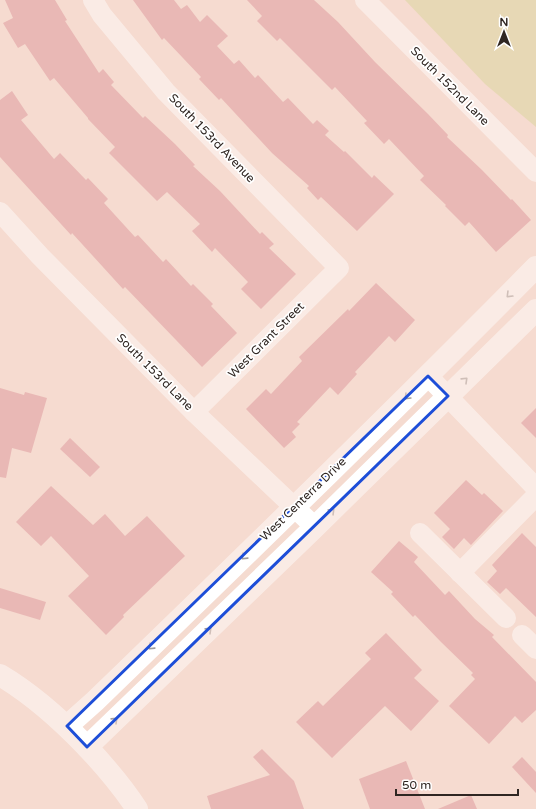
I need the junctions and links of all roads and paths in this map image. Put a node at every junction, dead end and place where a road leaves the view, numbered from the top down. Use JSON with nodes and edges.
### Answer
{"nodes":[{"id":1,"x":92,"y":0,"type":"edge"},
{"id":2,"x":365,"y":0,"type":"edge"},
{"id":3,"x":536,"y":172,"type":"edge"},
{"id":4,"x":0,"y":212,"type":"edge"},
{"id":5,"x":536,"y":267,"type":"edge"},
{"id":6,"x":339,"y":268,"type":"joint"},
{"id":7,"x":536,"y":310,"type":"edge"},
{"id":8,"x":428,"y":376,"type":"junction"},
{"id":9,"x":448,"y":396,"type":"junction"},
{"id":10,"x":194,"y":412,"type":"junction"},
{"id":11,"x":536,"y":488,"type":"edge"},
{"id":12,"x":536,"y":496,"type":"edge"},
{"id":13,"x":295,"y":507,"type":"junction"},
{"id":14,"x":315,"y":528,"type":"junction"},
{"id":15,"x":420,"y":534,"type":"dead end"},
{"id":16,"x":460,"y":572,"type":"junction"},
{"id":17,"x":506,"y":618,"type":"dead end"},
{"id":18,"x":0,"y":675,"type":"edge"},
{"id":19,"x":67,"y":726,"type":"junction"},
{"id":20,"x":87,"y":747,"type":"junction"},
{"id":21,"x":138,"y":809,"type":"edge"}],
"edges":[{"from":1,"to":6,"type":"street","name":"South 153rd Avenue"},
{"from":2,"to":3,"type":"street","name":"South 152nd Lane"},
{"from":4,"to":10,"type":"street","name":"South 153rd Lane"},
{"from":5,"to":8,"type":"street","name":"West Centerra Drive","one_way":true},
{"from":6,"to":10,"type":"street","name":"West Grant Street"},
{"from":9,"to":7,"type":"street","one_way":true},
{"from":8,"to":9,"type":"street"},
{"from":8,"to":13,"type":"street","name":"West Centerra Drive","one_way":true},
{"from":9,"to":11,"type":"street"},
{"from":14,"to":9,"type":"street","one_way":true},
{"from":10,"to":13,"type":"street","name":"South 153rd Lane"},
{"from":12,"to":16,"type":"street"},
{"from":13,"to":14,"type":"street","name":"South 153rd Lane"},
{"from":13,"to":19,"type":"street","name":"West Centerra Drive","one_way":true},
{"from":20,"to":14,"type":"street","one_way":true},
{"from":15,"to":16,"type":"street"},
{"from":16,"to":17,"type":"street"},
{"from":18,"to":19,"type":"street"},
{"from":19,"to":20,"type":"street"},
{"from":20,"to":21,"type":"street"}]}
